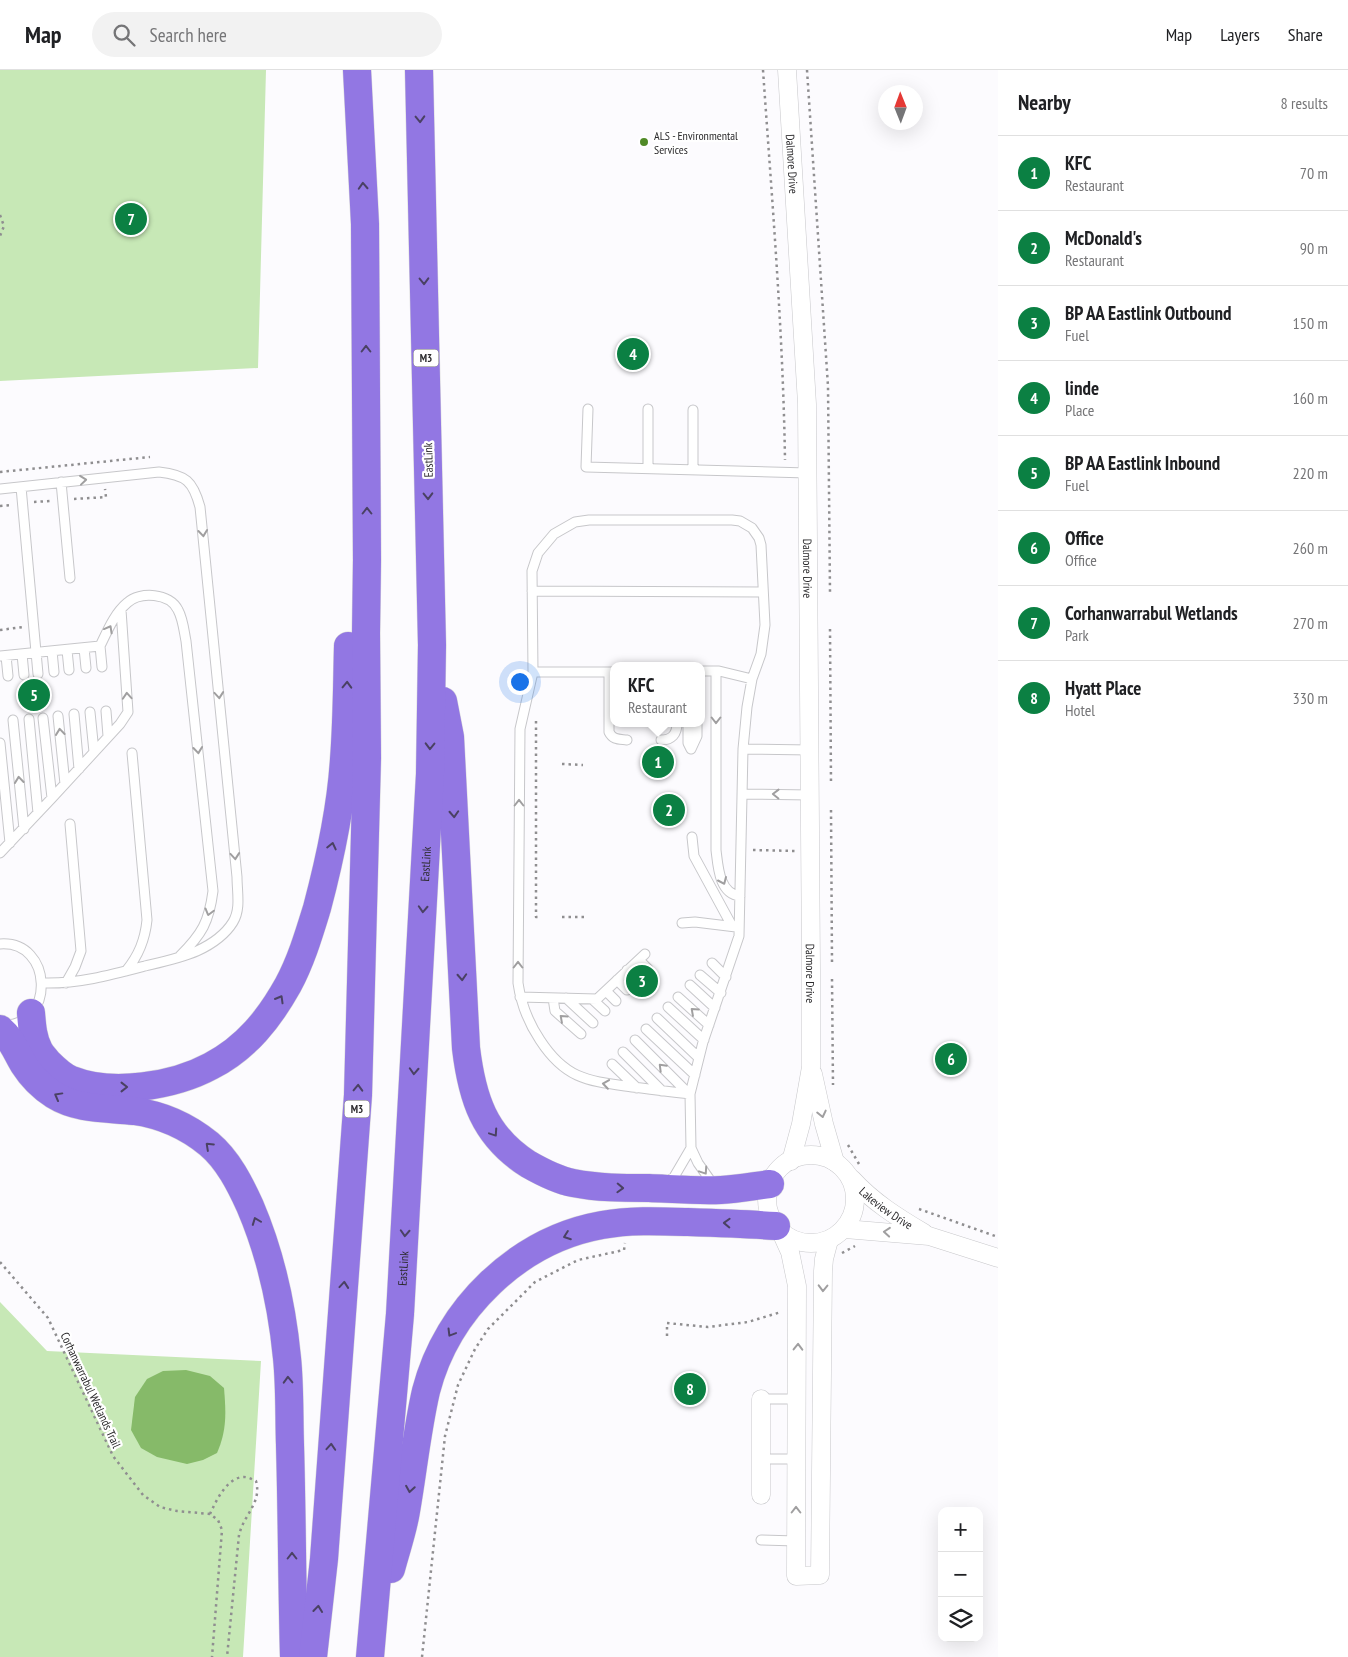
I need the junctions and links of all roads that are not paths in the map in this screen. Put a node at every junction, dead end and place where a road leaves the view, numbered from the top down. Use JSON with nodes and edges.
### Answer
{"nodes":[{"id":1,"x":358,"y":70,"type":"edge"},
{"id":2,"x":419,"y":70,"type":"edge"},
{"id":3,"x":787,"y":70,"type":"edge"},
{"id":4,"x":588,"y":409,"type":"dead end"},
{"id":5,"x":648,"y":409,"type":"dead end"},
{"id":6,"x":693,"y":410,"type":"dead end"},
{"id":7,"x":648,"y":468,"type":"junction"},
{"id":8,"x":693,"y":469,"type":"junction"},
{"id":9,"x":808,"y":473,"type":"junction"},
{"id":10,"x":61,"y":482,"type":"junction"},
{"id":11,"x":21,"y":487,"type":"junction"},
{"id":12,"x":0,"y":488,"type":"edge"},
{"id":13,"x":367,"y":560,"type":"junction"},
{"id":14,"x":70,"y":578,"type":"dead end"},
{"id":15,"x":532,"y":591,"type":"junction"},
{"id":16,"x":764,"y":592,"type":"junction"},
{"id":17,"x":121,"y":610,"type":"junction"},
{"id":18,"x":432,"y":645,"type":"junction"},
{"id":19,"x":100,"y":646,"type":"junction"},
{"id":20,"x":84,"y":648,"type":"junction"},
{"id":21,"x":67,"y":650,"type":"junction"},
{"id":22,"x":52,"y":652,"type":"junction"},
{"id":23,"x":36,"y":653,"type":"junction"},
{"id":24,"x":22,"y":654,"type":"junction"},
{"id":25,"x":3,"y":656,"type":"edge"},
{"id":26,"x":102,"y":667,"type":"dead end"},
{"id":27,"x":86,"y":668,"type":"dead end"},
{"id":28,"x":69,"y":670,"type":"dead end"},
{"id":29,"x":716,"y":671,"type":"junction"},
{"id":30,"x":54,"y":672,"type":"dead end"},
{"id":31,"x":533,"y":672,"type":"junction"},
{"id":32,"x":610,"y":672,"type":"edge"},
{"id":33,"x":705,"y":672,"type":"edge"},
{"id":34,"x":38,"y":674,"type":"dead end"},
{"id":35,"x":24,"y":675,"type":"dead end"},
{"id":36,"x":8,"y":676,"type":"dead end"},
{"id":37,"x":752,"y":679,"type":"junction"},
{"id":38,"x":610,"y":702,"type":"edge"},
{"id":39,"x":106,"y":711,"type":"dead end"},
{"id":40,"x":90,"y":712,"type":"dead end"},
{"id":41,"x":74,"y":714,"type":"dead end"},
{"id":42,"x":58,"y":716,"type":"dead end"},
{"id":43,"x":43,"y":718,"type":"dead end"},
{"id":44,"x":29,"y":719,"type":"dead end"},
{"id":45,"x":13,"y":720,"type":"dead end"},
{"id":46,"x":677,"y":727,"type":"edge"},
{"id":47,"x":688,"y":727,"type":"edge"},
{"id":48,"x":697,"y":727,"type":"edge"},
{"id":49,"x":108,"y":736,"type":"junction"},
{"id":50,"x":626,"y":740,"type":"dead end"},
{"id":51,"x":661,"y":740,"type":"dead end"},
{"id":52,"x":0,"y":743,"type":"edge"},
{"id":53,"x":743,"y":748,"type":"junction"},
{"id":54,"x":810,"y":750,"type":"junction"},
{"id":55,"x":94,"y":752,"type":"junction"},
{"id":56,"x":132,"y":752,"type":"dead end"},
{"id":57,"x":79,"y":769,"type":"junction"},
{"id":58,"x":65,"y":784,"type":"junction"},
{"id":59,"x":742,"y":794,"type":"junction"},
{"id":60,"x":810,"y":795,"type":"junction"},
{"id":61,"x":52,"y":798,"type":"junction"},
{"id":62,"x":38,"y":813,"type":"junction"},
{"id":63,"x":70,"y":824,"type":"dead end"},
{"id":64,"x":24,"y":828,"type":"junction"},
{"id":65,"x":692,"y":837,"type":"dead end"},
{"id":66,"x":10,"y":842,"type":"junction"},
{"id":67,"x":0,"y":853,"type":"edge"},
{"id":68,"x":740,"y":896,"type":"junction"},
{"id":69,"x":682,"y":923,"type":"dead end"},
{"id":70,"x":736,"y":927,"type":"junction"},
{"id":71,"x":0,"y":944,"type":"edge"},
{"id":72,"x":178,"y":958,"type":"junction"},
{"id":73,"x":712,"y":963,"type":"dead end"},
{"id":74,"x":648,"y":969,"type":"dead end"},
{"id":75,"x":627,"y":970,"type":"junction"},
{"id":76,"x":125,"y":971,"type":"junction"},
{"id":77,"x":700,"y":974,"type":"dead end"},
{"id":78,"x":726,"y":976,"type":"junction"},
{"id":79,"x":616,"y":980,"type":"junction"},
{"id":80,"x":637,"y":980,"type":"dead end"},
{"id":81,"x":43,"y":983,"type":"junction"},
{"id":82,"x":66,"y":983,"type":"junction"},
{"id":83,"x":690,"y":985,"type":"dead end"},
{"id":84,"x":627,"y":990,"type":"dead end"},
{"id":85,"x":606,"y":991,"type":"junction"},
{"id":86,"x":720,"y":993,"type":"junction"},
{"id":87,"x":520,"y":997,"type":"junction"},
{"id":88,"x":678,"y":997,"type":"dead end"},
{"id":89,"x":553,"y":998,"type":"junction"},
{"id":90,"x":566,"y":998,"type":"junction"},
{"id":91,"x":592,"y":999,"type":"junction"},
{"id":92,"x":616,"y":1001,"type":"dead end"},
{"id":93,"x":668,"y":1007,"type":"dead end"},
{"id":94,"x":715,"y":1008,"type":"junction"},
{"id":95,"x":605,"y":1011,"type":"dead end"},
{"id":96,"x":31,"y":1013,"type":"junction"},
{"id":97,"x":657,"y":1018,"type":"dead end"},
{"id":98,"x":593,"y":1024,"type":"dead end"},
{"id":99,"x":0,"y":1025,"type":"edge"},
{"id":100,"x":709,"y":1025,"type":"junction"},
{"id":101,"x":0,"y":1029,"type":"edge"},
{"id":102,"x":646,"y":1029,"type":"dead end"},
{"id":103,"x":581,"y":1034,"type":"dead end"},
{"id":104,"x":635,"y":1040,"type":"dead end"},
{"id":105,"x":704,"y":1040,"type":"junction"},
{"id":106,"x":623,"y":1052,"type":"dead end"},
{"id":107,"x":699,"y":1058,"type":"junction"},
{"id":108,"x":612,"y":1064,"type":"dead end"},
{"id":109,"x":811,"y":1067,"type":"junction"},
{"id":110,"x":695,"y":1075,"type":"junction"},
{"id":111,"x":637,"y":1088,"type":"junction"},
{"id":112,"x":662,"y":1091,"type":"junction"},
{"id":113,"x":690,"y":1094,"type":"junction"},
{"id":114,"x":691,"y":1148,"type":"junction"},
{"id":115,"x":790,"y":1161,"type":"junction"},
{"id":116,"x":849,"y":1169,"type":"junction"},
{"id":117,"x":770,"y":1184,"type":"junction"},
{"id":118,"x":659,"y":1188,"type":"junction"},
{"id":119,"x":722,"y":1190,"type":"junction"},
{"id":120,"x":779,"y":1229,"type":"junction"},
{"id":121,"x":845,"y":1229,"type":"junction"},
{"id":122,"x":929,"y":1236,"type":"junction"},
{"id":123,"x":829,"y":1240,"type":"junction"},
{"id":124,"x":998,"y":1258,"type":"edge"},
{"id":125,"x":761,"y":1399,"type":"joint"},
{"id":126,"x":797,"y":1399,"type":"junction"},
{"id":127,"x":761,"y":1459,"type":"junction"},
{"id":128,"x":796,"y":1459,"type":"junction"},
{"id":129,"x":821,"y":1460,"type":"junction"},
{"id":130,"x":761,"y":1496,"type":"dead end"},
{"id":131,"x":761,"y":1540,"type":"dead end"},
{"id":132,"x":796,"y":1541,"type":"junction"},
{"id":133,"x":370,"y":1649,"type":"edge"},
{"id":134,"x":294,"y":1657,"type":"edge"},
{"id":135,"x":313,"y":1657,"type":"edge"}],
"edges":[{"from":13,"to":1,"type":"highway","number":"M3","one_way":true},
{"from":2,"to":18,"type":"highway","name":"EastLink","number":"M3","one_way":true},
{"from":3,"to":9,"type":"street","name":"Dalmore Drive"},
{"from":4,"to":7,"type":"lane"},
{"from":5,"to":7,"type":"lane"},
{"from":6,"to":8,"type":"lane"},
{"from":7,"to":8,"type":"lane"},
{"from":8,"to":9,"type":"lane"},
{"from":9,"to":54,"type":"street","name":"Dalmore Drive"},
{"from":10,"to":11,"type":"lane"},
{"from":10,"to":14,"type":"lane"},
{"from":10,"to":72,"type":"lane","one_way":true},
{"from":11,"to":12,"type":"lane"},
{"from":11,"to":23,"type":"lane"},
{"from":96,"to":13,"type":"highway","one_way":true},
{"from":135,"to":13,"type":"highway","number":"M3","one_way":true},
{"from":15,"to":16,"type":"lane"},
{"from":15,"to":16,"type":"lane"},
{"from":15,"to":31,"type":"lane"},
{"from":16,"to":37,"type":"lane"},
{"from":19,"to":17,"type":"lane","one_way":true},
{"from":49,"to":17,"type":"lane","one_way":true},
{"from":17,"to":72,"type":"lane","one_way":true},
{"from":18,"to":118,"type":"highway","one_way":true},
{"from":18,"to":133,"type":"highway","name":"EastLink","number":"M3","one_way":true},
{"from":19,"to":20,"type":"lane"},
{"from":19,"to":26,"type":"lane"},
{"from":20,"to":21,"type":"lane"},
{"from":20,"to":27,"type":"lane"},
{"from":21,"to":22,"type":"lane"},
{"from":21,"to":28,"type":"lane"},
{"from":22,"to":23,"type":"lane"},
{"from":22,"to":30,"type":"lane"},
{"from":23,"to":24,"type":"lane"},
{"from":23,"to":34,"type":"lane"},
{"from":24,"to":25,"type":"lane"},
{"from":24,"to":35,"type":"lane"},
{"from":25,"to":36,"type":"lane"},
{"from":29,"to":33,"type":"lane"},
{"from":29,"to":37,"type":"lane"},
{"from":29,"to":68,"type":"lane","one_way":true},
{"from":31,"to":32,"type":"lane"},
{"from":87,"to":31,"type":"lane","one_way":true},
{"from":37,"to":53,"type":"lane"},
{"from":38,"to":50,"type":"lane"},
{"from":39,"to":49,"type":"lane"},
{"from":40,"to":55,"type":"lane"},
{"from":41,"to":57,"type":"lane"},
{"from":58,"to":42,"type":"lane","one_way":true},
{"from":43,"to":61,"type":"lane"},
{"from":44,"to":62,"type":"lane"},
{"from":64,"to":45,"type":"lane","one_way":true},
{"from":46,"to":51,"type":"lane"},
{"from":47,"to":48,"type":"lane"},
{"from":49,"to":55,"type":"lane"},
{"from":52,"to":66,"type":"lane"},
{"from":53,"to":54,"type":"lane"},
{"from":53,"to":59,"type":"lane"},
{"from":54,"to":60,"type":"street","name":"Dalmore Drive"},
{"from":55,"to":57,"type":"lane"},
{"from":56,"to":76,"type":"lane"},
{"from":57,"to":58,"type":"lane"},
{"from":58,"to":61,"type":"lane"},
{"from":60,"to":59,"type":"lane","one_way":true},
{"from":59,"to":68,"type":"lane"},
{"from":60,"to":109,"type":"street","name":"Dalmore Drive"},
{"from":61,"to":62,"type":"lane"},
{"from":62,"to":64,"type":"lane"},
{"from":63,"to":82,"type":"lane"},
{"from":64,"to":66,"type":"lane"},
{"from":65,"to":70,"type":"lane"},
{"from":66,"to":67,"type":"lane"},
{"from":68,"to":70,"type":"lane"},
{"from":69,"to":70,"type":"lane"},
{"from":70,"to":78,"type":"lane"},
{"from":71,"to":81,"type":"lane"},
{"from":72,"to":76,"type":"lane"},
{"from":73,"to":78,"type":"lane"},
{"from":74,"to":75,"type":"lane"},
{"from":75,"to":79,"type":"lane"},
{"from":75,"to":80,"type":"lane"},
{"from":76,"to":82,"type":"lane"},
{"from":77,"to":86,"type":"lane"},
{"from":78,"to":86,"type":"lane"},
{"from":79,"to":84,"type":"lane"},
{"from":79,"to":85,"type":"lane"},
{"from":81,"to":82,"type":"lane"},
{"from":81,"to":96,"type":"lane"},
{"from":83,"to":94,"type":"lane"},
{"from":85,"to":91,"type":"lane"},
{"from":85,"to":92,"type":"lane"},
{"from":86,"to":94,"type":"lane"},
{"from":87,"to":89,"type":"lane"},
{"from":111,"to":87,"type":"lane","one_way":true},
{"from":100,"to":88,"type":"lane","one_way":true},
{"from":89,"to":90,"type":"lane"},
{"from":103,"to":89,"type":"lane","one_way":true},
{"from":90,"to":91,"type":"lane"},
{"from":90,"to":98,"type":"lane"},
{"from":91,"to":95,"type":"lane"},
{"from":93,"to":105,"type":"lane"},
{"from":94,"to":100,"type":"lane"},
{"from":96,"to":99,"type":"lane"},
{"from":97,"to":107,"type":"lane"},
{"from":100,"to":105,"type":"lane"},
{"from":134,"to":101,"type":"highway","one_way":true},
{"from":102,"to":110,"type":"lane"},
{"from":113,"to":104,"type":"lane","one_way":true},
{"from":105,"to":107,"type":"lane"},
{"from":106,"to":112,"type":"lane"},
{"from":107,"to":110,"type":"lane"},
{"from":108,"to":111,"type":"lane"},
{"from":109,"to":115,"type":"street","name":"Dalmore Drive"},
{"from":109,"to":116,"type":"street","name":"Dalmore Drive","one_way":true},
{"from":110,"to":113,"type":"lane"},
{"from":111,"to":112,"type":"lane"},
{"from":112,"to":113,"type":"lane"},
{"from":113,"to":114,"type":"lane"},
{"from":114,"to":118,"type":"lane"},
{"from":114,"to":119,"type":"lane","one_way":true},
{"from":115,"to":116,"type":"street"},
{"from":115,"to":117,"type":"street"},
{"from":116,"to":121,"type":"street"},
{"from":116,"to":122,"type":"street","name":"Lakeview Drive"},
{"from":117,"to":119,"type":"highway"},
{"from":117,"to":120,"type":"street"},
{"from":118,"to":119,"type":"highway"},
{"from":120,"to":123,"type":"street"},
{"from":126,"to":120,"type":"street","one_way":true},
{"from":120,"to":133,"type":"highway","one_way":true},
{"from":122,"to":121,"type":"street","name":"Lakeview Drive","one_way":true},
{"from":121,"to":123,"type":"street"},
{"from":122,"to":124,"type":"street","name":"Lakeview Drive"},
{"from":123,"to":129,"type":"street","one_way":true},
{"from":125,"to":126,"type":"lane"},
{"from":125,"to":127,"type":"street"},
{"from":126,"to":128,"type":"street"},
{"from":127,"to":128,"type":"lane"},
{"from":127,"to":130,"type":"street"},
{"from":128,"to":129,"type":"street"},
{"from":132,"to":128,"type":"street","one_way":true},
{"from":129,"to":132,"type":"street"},
{"from":131,"to":132,"type":"lane"}]}
